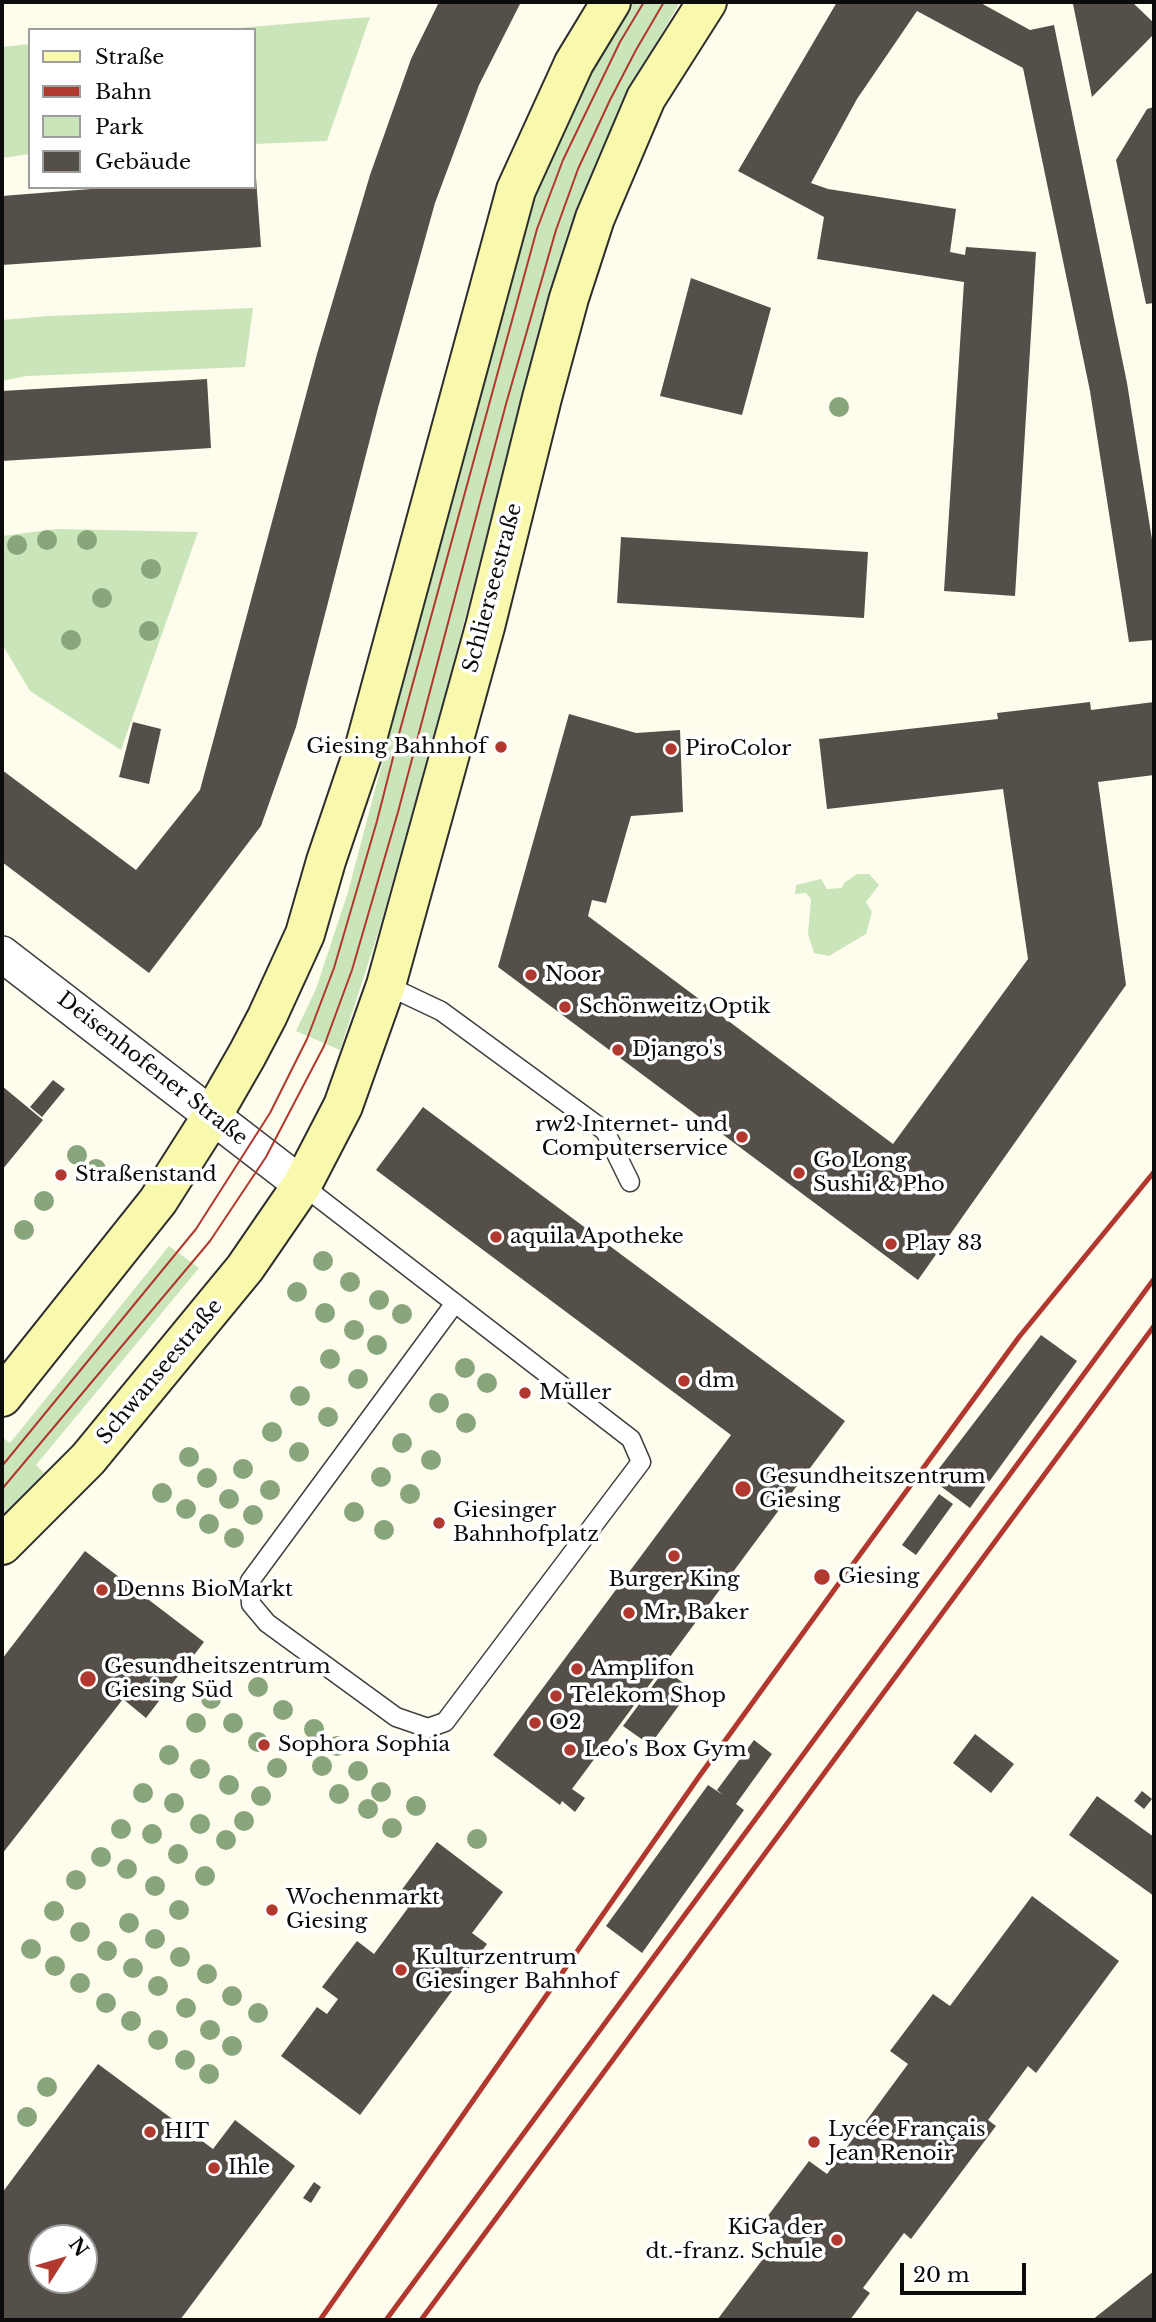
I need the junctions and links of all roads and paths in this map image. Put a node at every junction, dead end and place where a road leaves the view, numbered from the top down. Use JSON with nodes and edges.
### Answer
{"nodes":[{"id":1,"x":611,"y":2,"type":"edge"},
{"id":2,"x":707,"y":2,"type":"edge"},
{"id":3,"x":2,"y":954,"type":"edge"},
{"id":4,"x":386,"y":985,"type":"junction"},
{"id":5,"x":212,"y":1116,"type":"junction"},
{"id":6,"x":630,"y":1182,"type":"dead end"},
{"id":7,"x":302,"y":1185,"type":"junction"},
{"id":8,"x":455,"y":1303,"type":"junction"},
{"id":9,"x":2,"y":1397,"type":"edge"},
{"id":10,"x":2,"y":1545,"type":"edge"}],
"edges":[{"from":1,"to":5,"type":"main road"},
{"from":2,"to":4,"type":"main road","name":"Schlierseestraße"},
{"from":3,"to":5,"type":"street","name":"Deisenhofener Straße"},
{"from":4,"to":6,"type":"lane"},
{"from":4,"to":7,"type":"main road","name":"Schlierseestraße"},
{"from":5,"to":7,"type":"street","name":"Deisenhofener Straße"},
{"from":5,"to":9,"type":"main road"},
{"from":7,"to":8,"type":"lane"},
{"from":7,"to":10,"type":"main road","name":"Schwanseestraße"},
{"from":8,"to":8,"type":"lane"}]}
